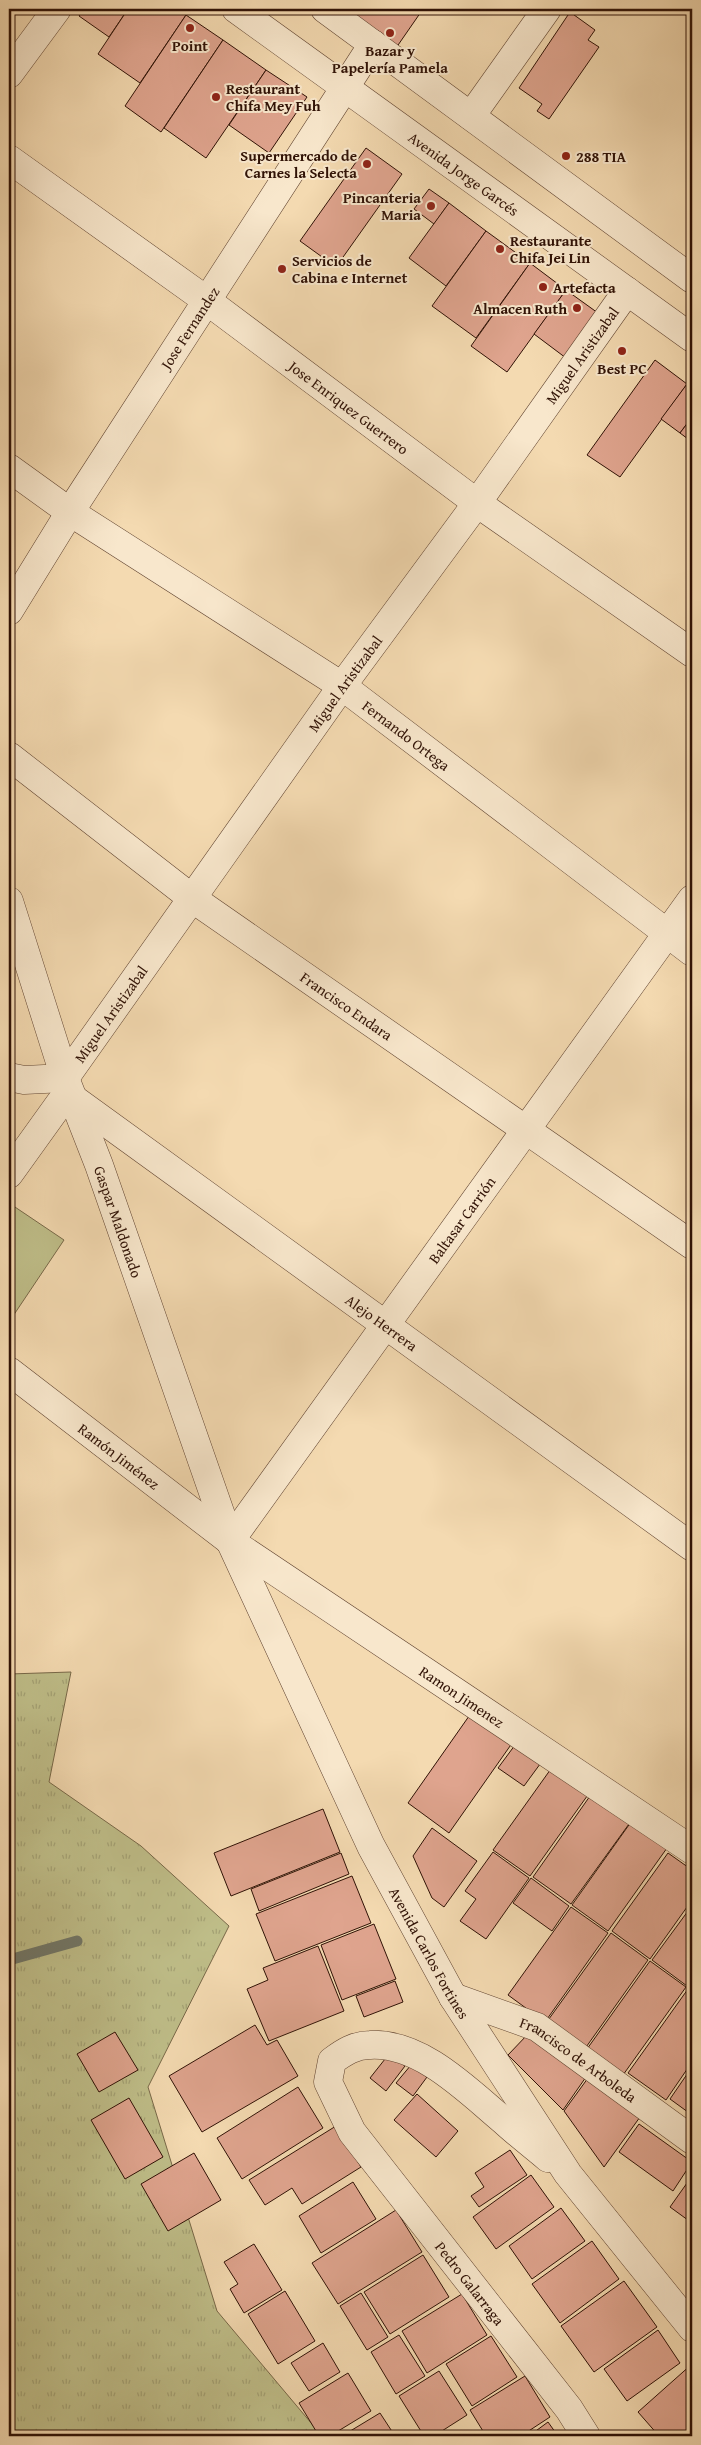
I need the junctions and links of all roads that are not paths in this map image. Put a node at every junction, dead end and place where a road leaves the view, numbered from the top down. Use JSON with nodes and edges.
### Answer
{"nodes":[{"id":1,"x":57,"y":9,"type":"edge"},
{"id":2,"x":236,"y":9,"type":"edge"},
{"id":3,"x":325,"y":9,"type":"edge"},
{"id":4,"x":547,"y":9,"type":"edge"},
{"id":5,"x":373,"y":44,"type":"junction"},
{"id":6,"x":9,"y":74,"type":"edge"},
{"id":7,"x":345,"y":86,"type":"junction"},
{"id":8,"x":471,"y":116,"type":"junction"},
{"id":9,"x":9,"y":158,"type":"edge"},
{"id":10,"x":692,"y":279,"type":"edge"},
{"id":11,"x":627,"y":291,"type":"junction"},
{"id":12,"x":206,"y":300,"type":"junction"},
{"id":13,"x":692,"y":338,"type":"edge"},
{"id":14,"x":9,"y":468,"type":"edge"},
{"id":15,"x":477,"y":504,"type":"junction"},
{"id":16,"x":70,"y":512,"type":"junction"},
{"id":17,"x":9,"y":611,"type":"edge"},
{"id":18,"x":692,"y":654,"type":"edge"},
{"id":19,"x":342,"y":686,"type":"junction"},
{"id":20,"x":9,"y":756,"type":"edge"},
{"id":21,"x":193,"y":898,"type":"junction"},
{"id":22,"x":692,"y":899,"type":"edge"},
{"id":23,"x":9,"y":901,"type":"edge"},
{"id":24,"x":666,"y":934,"type":"junction"},
{"id":25,"x":692,"y":952,"type":"edge"},
{"id":26,"x":9,"y":1077,"type":"edge"},
{"id":27,"x":68,"y":1087,"type":"junction"},
{"id":28,"x":526,"y":1130,"type":"junction"},
{"id":29,"x":9,"y":1174,"type":"edge"},
{"id":30,"x":692,"y":1245,"type":"edge"},
{"id":31,"x":386,"y":1325,"type":"junction"},
{"id":32,"x":9,"y":1371,"type":"edge"},
{"id":33,"x":230,"y":1541,"type":"junction"},
{"id":34,"x":692,"y":1547,"type":"edge"},
{"id":35,"x":692,"y":1850,"type":"edge"},
{"id":36,"x":453,"y":1997,"type":"junction"},
{"id":37,"x":692,"y":2140,"type":"edge"},
{"id":38,"x":568,"y":2174,"type":"junction"},
{"id":39,"x":692,"y":2328,"type":"edge"},
{"id":40,"x":586,"y":2436,"type":"edge"}],
"edges":[{"from":1,"to":6,"type":"street"},
{"from":2,"to":7,"type":"street","name":"Avenida Jorge Garcés"},
{"from":3,"to":5,"type":"street"},
{"from":4,"to":8,"type":"street"},
{"from":5,"to":7,"type":"street","name":"Jose Fernandez"},
{"from":5,"to":8,"type":"street"},
{"from":7,"to":11,"type":"street","name":"Avenida Jorge Garcés"},
{"from":7,"to":12,"type":"street","name":"Jose Fernandez"},
{"from":8,"to":10,"type":"street"},
{"from":9,"to":12,"type":"street","name":"Jose Enriquez Guerrero"},
{"from":11,"to":13,"type":"street","name":"Avenida Jorge Garcés"},
{"from":11,"to":15,"type":"street","name":"Miguel Aristizabal"},
{"from":12,"to":15,"type":"street","name":"Jose Enriquez Guerrero"},
{"from":12,"to":16,"type":"street","name":"Jose Fernandez"},
{"from":14,"to":16,"type":"street","name":"Fernando Ortega"},
{"from":15,"to":18,"type":"street","name":"Jose Enriquez Guerrero"},
{"from":15,"to":19,"type":"street","name":"Miguel Aristizabal"},
{"from":16,"to":17,"type":"street","name":"Jose Fernandez"},
{"from":16,"to":19,"type":"street","name":"Fernando Ortega"},
{"from":19,"to":21,"type":"street","name":"Miguel Aristizabal"},
{"from":19,"to":24,"type":"street","name":"Fernando Ortega"},
{"from":20,"to":21,"type":"street","name":"Francisco Endara"},
{"from":21,"to":27,"type":"street","name":"Miguel Aristizabal"},
{"from":21,"to":28,"type":"street","name":"Francisco Endara"},
{"from":22,"to":24,"type":"street","name":"Baltasar Carrión"},
{"from":23,"to":27,"type":"street","name":"Gaspar Maldonado"},
{"from":24,"to":25,"type":"street","name":"Fernando Ortega"},
{"from":24,"to":28,"type":"street","name":"Baltasar Carrión"},
{"from":26,"to":27,"type":"street"},
{"from":27,"to":29,"type":"street","name":"Miguel Aristizabal"},
{"from":27,"to":31,"type":"street","name":"Alejo Herrera"},
{"from":27,"to":33,"type":"street","name":"Gaspar Maldonado"},
{"from":28,"to":30,"type":"street","name":"Francisco Endara"},
{"from":28,"to":31,"type":"street","name":"Baltasar Carrión"},
{"from":31,"to":33,"type":"street","name":"Baltasar Carrión"},
{"from":31,"to":34,"type":"street","name":"Alejo Herrera"},
{"from":32,"to":33,"type":"street","name":"Ramón Jiménez"},
{"from":33,"to":35,"type":"street","name":"Ramon Jimenez"},
{"from":33,"to":36,"type":"street","name":"Avenida Carlos Fortines"},
{"from":36,"to":37,"type":"street","name":"Francisco de Arboleda"},
{"from":36,"to":38,"type":"street","name":"Avenida Carlos Fortines"},
{"from":38,"to":39,"type":"street","name":"Avenida Carlos Fortines"},
{"from":38,"to":40,"type":"street","name":"Pedro Galarraga"}]}
